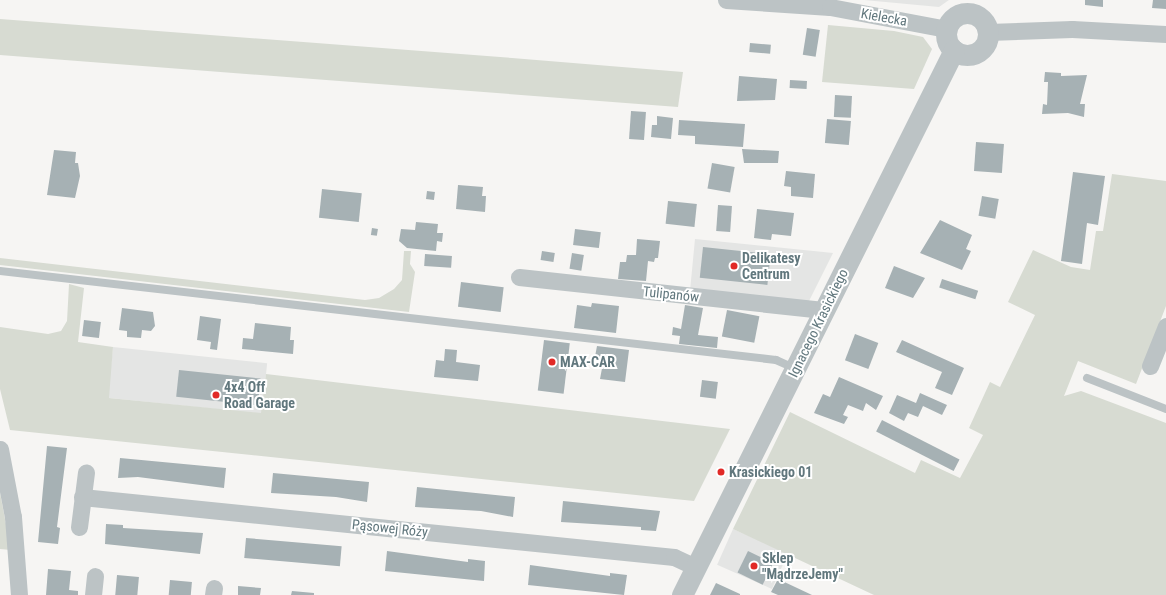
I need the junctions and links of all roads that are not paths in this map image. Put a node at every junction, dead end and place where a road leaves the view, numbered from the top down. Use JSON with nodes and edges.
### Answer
{"nodes":[{"id":1,"x":726,"y":0,"type":"edge"},
{"id":2,"x":975,"y":7,"type":"edge"},
{"id":3,"x":946,"y":29,"type":"junction"},
{"id":4,"x":988,"y":32,"type":"junction"},
{"id":5,"x":1166,"y":34,"type":"edge"},
{"id":6,"x":954,"y":50,"type":"junction"},
{"id":7,"x":0,"y":271,"type":"edge"},
{"id":8,"x":519,"y":277,"type":"dead end"},
{"id":9,"x":824,"y":310,"type":"junction"},
{"id":10,"x":1166,"y":326,"type":"edge"},
{"id":11,"x":1150,"y":366,"type":"dead end"},
{"id":12,"x":795,"y":369,"type":"junction"},
{"id":13,"x":1087,"y":378,"type":"dead end"},
{"id":14,"x":1166,"y":409,"type":"edge"},
{"id":15,"x":0,"y":449,"type":"edge"},
{"id":16,"x":86,"y":472,"type":"dead end"},
{"id":17,"x":82,"y":497,"type":"junction"},
{"id":18,"x":79,"y":527,"type":"dead end"},
{"id":19,"x":695,"y":567,"type":"junction"},
{"id":20,"x":95,"y":576,"type":"dead end"},
{"id":21,"x":19,"y":595,"type":"edge"},
{"id":22,"x":93,"y":595,"type":"edge"},
{"id":23,"x":682,"y":595,"type":"edge"}],
"edges":[{"from":1,"to":3,"type":"street","name":"Kielecka"},
{"from":2,"to":3,"type":"street"},
{"from":2,"to":4,"type":"street"},
{"from":3,"to":6,"type":"street"},
{"from":4,"to":5,"type":"street"},
{"from":4,"to":6,"type":"street"},
{"from":6,"to":9,"type":"street","name":"Ignacego Krasickiego"},
{"from":7,"to":12,"type":"lane"},
{"from":8,"to":9,"type":"street","name":"Tulipanów"},
{"from":9,"to":12,"type":"street","name":"Ignacego Krasickiego"},
{"from":10,"to":11,"type":"street"},
{"from":12,"to":19,"type":"street","name":"Ignacego Krasickiego"},
{"from":13,"to":14,"type":"lane"},
{"from":15,"to":21,"type":"street"},
{"from":16,"to":17,"type":"street"},
{"from":17,"to":18,"type":"street"},
{"from":17,"to":19,"type":"street","name":"Pąsowej Róży"},
{"from":19,"to":23,"type":"street","name":"Ignacego Krasickiego"},
{"from":20,"to":22,"type":"street"}]}
